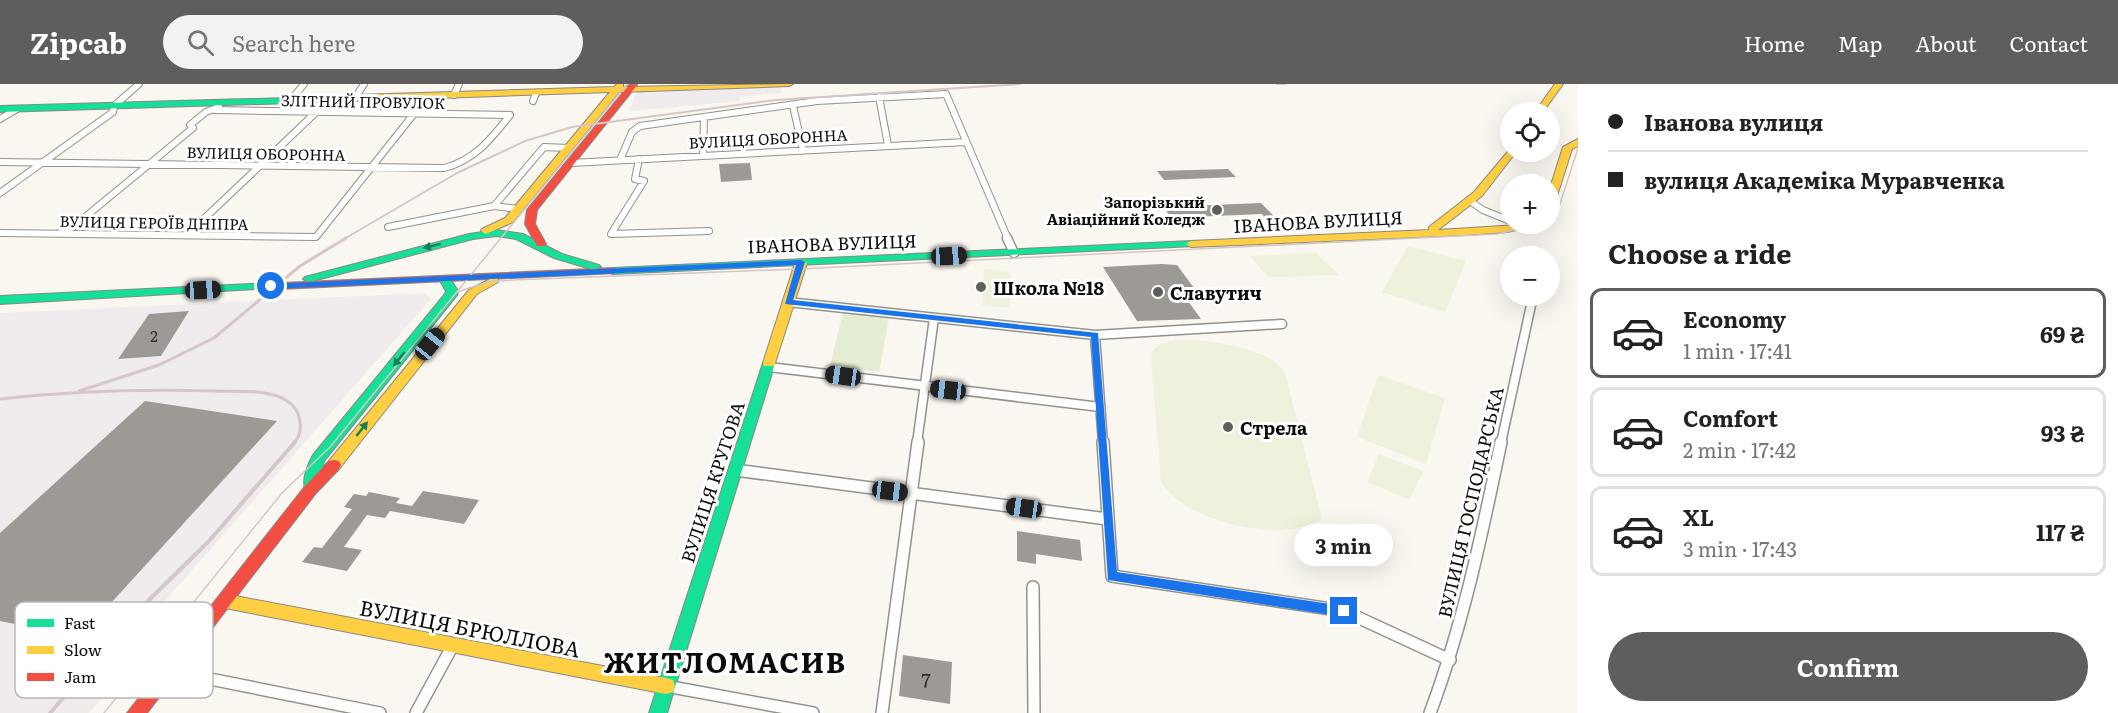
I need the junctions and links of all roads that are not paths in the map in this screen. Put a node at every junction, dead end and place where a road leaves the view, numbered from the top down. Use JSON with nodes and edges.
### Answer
{"nodes":[{"id":1,"x":140,"y":84,"type":"edge"},
{"id":2,"x":304,"y":84,"type":"edge"},
{"id":3,"x":364,"y":84,"type":"edge"},
{"id":4,"x":789,"y":84,"type":"edge"},
{"id":5,"x":1559,"y":84,"type":"edge"},
{"id":6,"x":625,"y":87,"type":"edge"},
{"id":7,"x":457,"y":90,"type":"edge"},
{"id":8,"x":879,"y":97,"type":"junction"},
{"id":9,"x":355,"y":98,"type":"junction"},
{"id":10,"x":330,"y":99,"type":"junction"},
{"id":11,"x":291,"y":100,"type":"junction"},
{"id":12,"x":1546,"y":102,"type":"edge"},
{"id":13,"x":114,"y":106,"type":"junction"},
{"id":14,"x":793,"y":106,"type":"junction"},
{"id":15,"x":219,"y":107,"type":"junction"},
{"id":16,"x":0,"y":109,"type":"edge"},
{"id":17,"x":17,"y":109,"type":"junction"},
{"id":18,"x":315,"y":112,"type":"junction"},
{"id":19,"x":413,"y":115,"type":"junction"},
{"id":20,"x":510,"y":115,"type":"joint"},
{"id":21,"x":704,"y":117,"type":"junction"},
{"id":22,"x":0,"y":119,"type":"edge"},
{"id":23,"x":1578,"y":140,"type":"edge"},
{"id":24,"x":966,"y":142,"type":"junction"},
{"id":25,"x":888,"y":145,"type":"junction"},
{"id":26,"x":569,"y":148,"type":"junction"},
{"id":27,"x":803,"y":150,"type":"junction"},
{"id":28,"x":704,"y":155,"type":"junction"},
{"id":29,"x":639,"y":159,"type":"junction"},
{"id":30,"x":620,"y":160,"type":"junction"},
{"id":31,"x":0,"y":162,"type":"edge"},
{"id":32,"x":1503,"y":162,"type":"edge"},
{"id":33,"x":42,"y":163,"type":"junction"},
{"id":34,"x":571,"y":163,"type":"junction"},
{"id":35,"x":150,"y":165,"type":"junction"},
{"id":36,"x":259,"y":167,"type":"junction"},
{"id":37,"x":370,"y":169,"type":"junction"},
{"id":38,"x":1551,"y":174,"type":"edge"},
{"id":39,"x":1559,"y":174,"type":"edge"},
{"id":40,"x":0,"y":193,"type":"edge"},
{"id":41,"x":1470,"y":201,"type":"junction"},
{"id":42,"x":494,"y":207,"type":"junction"},
{"id":43,"x":518,"y":209,"type":"junction"},
{"id":44,"x":1500,"y":218,"type":"edge"},
{"id":45,"x":1500,"y":224,"type":"edge"},
{"id":46,"x":388,"y":227,"type":"dead end"},
{"id":47,"x":1500,"y":229,"type":"edge"},
{"id":48,"x":709,"y":231,"type":"dead end"},
{"id":49,"x":1431,"y":231,"type":"junction"},
{"id":50,"x":0,"y":233,"type":"edge"},
{"id":51,"x":57,"y":233,"type":"junction"},
{"id":52,"x":187,"y":235,"type":"junction"},
{"id":53,"x":473,"y":236,"type":"junction"},
{"id":54,"x":546,"y":249,"type":"junction"},
{"id":55,"x":1013,"y":251,"type":"junction"},
{"id":56,"x":392,"y":256,"type":"junction"},
{"id":57,"x":801,"y":262,"type":"junction"},
{"id":58,"x":513,"y":275,"type":"junction"},
{"id":59,"x":530,"y":275,"type":"junction"},
{"id":60,"x":445,"y":279,"type":"junction"},
{"id":61,"x":369,"y":282,"type":"junction"},
{"id":62,"x":276,"y":286,"type":"junction"},
{"id":63,"x":0,"y":300,"type":"edge"},
{"id":64,"x":788,"y":302,"type":"junction"},
{"id":65,"x":1531,"y":306,"type":"edge"},
{"id":66,"x":934,"y":318,"type":"junction"},
{"id":67,"x":1282,"y":324,"type":"dead end"},
{"id":68,"x":1095,"y":335,"type":"junction"},
{"id":69,"x":769,"y":367,"type":"junction"},
{"id":70,"x":926,"y":388,"type":"junction"},
{"id":71,"x":1100,"y":407,"type":"junction"},
{"id":72,"x":329,"y":445,"type":"junction"},
{"id":73,"x":348,"y":447,"type":"junction"},
{"id":74,"x":735,"y":470,"type":"junction"},
{"id":75,"x":311,"y":489,"type":"junction"},
{"id":76,"x":911,"y":493,"type":"junction"},
{"id":77,"x":1107,"y":519,"type":"junction"},
{"id":78,"x":1033,"y":587,"type":"dead end"},
{"id":79,"x":225,"y":601,"type":"junction"},
{"id":80,"x":213,"y":616,"type":"edge"},
{"id":81,"x":453,"y":645,"type":"junction"},
{"id":82,"x":1450,"y":660,"type":"junction"},
{"id":83,"x":213,"y":680,"type":"edge"},
{"id":84,"x":666,"y":686,"type":"junction"},
{"id":85,"x":148,"y":698,"type":"edge"},
{"id":86,"x":136,"y":713,"type":"edge"},
{"id":87,"x":380,"y":713,"type":"edge"},
{"id":88,"x":416,"y":713,"type":"edge"},
{"id":89,"x":658,"y":713,"type":"edge"},
{"id":90,"x":813,"y":713,"type":"edge"},
{"id":91,"x":882,"y":713,"type":"edge"},
{"id":92,"x":1034,"y":713,"type":"edge"},
{"id":93,"x":1430,"y":713,"type":"edge"}],
"edges":[{"from":1,"to":13,"type":"street"},
{"from":2,"to":11,"type":"street"},
{"from":3,"to":9,"type":"street"},
{"from":4,"to":6,"type":"main road"},
{"from":5,"to":12,"type":"main road"},
{"from":6,"to":7,"type":"main road"},
{"from":6,"to":26,"type":"main road"},
{"from":6,"to":34,"type":"main road"},
{"from":7,"to":9,"type":"main road"},
{"from":8,"to":14,"type":"street"},
{"from":8,"to":24,"type":"street"},
{"from":8,"to":25,"type":"street"},
{"from":9,"to":10,"type":"main road"},
{"from":10,"to":11,"type":"main road"},
{"from":10,"to":18,"type":"street"},
{"from":11,"to":15,"type":"main road"},
{"from":13,"to":15,"type":"main road"},
{"from":13,"to":17,"type":"main road"},
{"from":13,"to":33,"type":"street"},
{"from":14,"to":21,"type":"street"},
{"from":14,"to":27,"type":"street"},
{"from":15,"to":18,"type":"street","name":"ЗЛІТНИЙ ПРОВУЛОК"},
{"from":15,"to":35,"type":"street"},
{"from":16,"to":17,"type":"main road"},
{"from":17,"to":22,"type":"street"},
{"from":18,"to":19,"type":"street","name":"ЗЛІТНИЙ ПРОВУЛОК"},
{"from":18,"to":36,"type":"street"},
{"from":19,"to":20,"type":"street","name":"ЗЛІТНИЙ ПРОВУЛОК"},
{"from":19,"to":37,"type":"street"},
{"from":20,"to":37,"type":"street","name":"ВУЛИЦЯ ОБОРОННА"},
{"from":21,"to":28,"type":"street"},
{"from":21,"to":30,"type":"street"},
{"from":23,"to":38,"type":"main road"},
{"from":23,"to":39,"type":"main road"},
{"from":24,"to":25,"type":"street","name":"ВУЛИЦЯ ОБОРОННА"},
{"from":24,"to":55,"type":"street"},
{"from":25,"to":27,"type":"street","name":"ВУЛИЦЯ ОБОРОННА"},
{"from":26,"to":42,"type":"street"},
{"from":26,"to":43,"type":"main road"},
{"from":27,"to":28,"type":"street","name":"ВУЛИЦЯ ОБОРОННА"},
{"from":28,"to":29,"type":"street","name":"ВУЛИЦЯ ОБОРОННА"},
{"from":29,"to":30,"type":"street","name":"ВУЛИЦЯ ОБОРОННА"},
{"from":29,"to":48,"type":"street"},
{"from":30,"to":34,"type":"street","name":"ВУЛИЦЯ ОБОРОННА"},
{"from":31,"to":33,"type":"street","name":"ВУЛИЦЯ ОБОРОННА"},
{"from":32,"to":41,"type":"main road"},
{"from":33,"to":35,"type":"street","name":"ВУЛИЦЯ ОБОРОННА"},
{"from":33,"to":40,"type":"street"},
{"from":34,"to":54,"type":"main road"},
{"from":35,"to":36,"type":"street","name":"ВУЛИЦЯ ОБОРОННА"},
{"from":35,"to":51,"type":"street"},
{"from":36,"to":37,"type":"street","name":"ВУЛИЦЯ ОБОРОННА"},
{"from":36,"to":52,"type":"street"},
{"from":37,"to":52,"type":"street","name":"ВУЛИЦЯ ГЕРОЇВ ДНІПРА"},
{"from":41,"to":44,"type":"street"},
{"from":41,"to":49,"type":"main road"},
{"from":42,"to":43,"type":"street"},
{"from":42,"to":46,"type":"street"},
{"from":43,"to":53,"type":"main road"},
{"from":45,"to":49,"type":"main road","name":"ІВАНОВА ВУЛИЦЯ"},
{"from":47,"to":49,"type":"main road","name":"ІВАНОВА ВУЛИЦЯ"},
{"from":49,"to":55,"type":"main road","name":"ІВАНОВА ВУЛИЦЯ"},
{"from":50,"to":51,"type":"street","name":"ВУЛИЦЯ ГЕРОЇВ ДНІПРА"},
{"from":51,"to":52,"type":"street","name":"ВУЛИЦЯ ГЕРОЇВ ДНІПРА"},
{"from":53,"to":54,"type":"main road","name":"ІВАНОВА ВУЛИЦЯ"},
{"from":53,"to":56,"type":"main road","name":"ІВАНОВА ВУЛИЦЯ","one_way":true},
{"from":54,"to":55,"type":"main road","name":"ІВАНОВА ВУЛИЦЯ"},
{"from":54,"to":59,"type":"main road"},
{"from":55,"to":57,"type":"main road","name":"ІВАНОВА ВУЛИЦЯ"},
{"from":56,"to":61,"type":"main road"},
{"from":56,"to":62,"type":"main road","name":"ІВАНОВА ВУЛИЦЯ"},
{"from":57,"to":59,"type":"main road","name":"ІВАНОВА ВУЛИЦЯ"},
{"from":57,"to":64,"type":"main road","name":"ВУЛИЦЯ КРУГОВА"},
{"from":58,"to":59,"type":"main road","name":"ІВАНОВА ВУЛИЦЯ"},
{"from":58,"to":60,"type":"main road","name":"ІВАНОВА ВУЛИЦЯ"},
{"from":73,"to":58,"type":"main road","one_way":true},
{"from":60,"to":61,"type":"main road","name":"ІВАНОВА ВУЛИЦЯ"},
{"from":60,"to":72,"type":"main road","one_way":true},
{"from":61,"to":62,"type":"main road","name":"ІВАНОВА ВУЛИЦЯ"},
{"from":62,"to":63,"type":"main road","name":"ІВАНОВА ВУЛИЦЯ"},
{"from":64,"to":66,"type":"street"},
{"from":64,"to":69,"type":"main road","name":"ВУЛИЦЯ КРУГОВА"},
{"from":65,"to":82,"type":"street","name":"ВУЛИЦЯ ГОСПОДАРСЬКА"},
{"from":66,"to":68,"type":"street"},
{"from":66,"to":70,"type":"street"},
{"from":67,"to":68,"type":"street"},
{"from":68,"to":71,"type":"street"},
{"from":69,"to":70,"type":"street"},
{"from":69,"to":74,"type":"main road","name":"ВУЛИЦЯ КРУГОВА"},
{"from":70,"to":71,"type":"street"},
{"from":70,"to":76,"type":"street"},
{"from":71,"to":77,"type":"street"},
{"from":72,"to":73,"type":"main road"},
{"from":72,"to":75,"type":"main road"},
{"from":73,"to":75,"type":"main road"},
{"from":74,"to":76,"type":"street"},
{"from":74,"to":84,"type":"main road","name":"ВУЛИЦЯ КРУГОВА"},
{"from":75,"to":79,"type":"main road"},
{"from":76,"to":77,"type":"street"},
{"from":76,"to":91,"type":"street"},
{"from":77,"to":82,"type":"street"},
{"from":78,"to":92,"type":"street"},
{"from":79,"to":80,"type":"main road"},
{"from":79,"to":81,"type":"main road","name":"ВУЛИЦЯ БРЮЛЛОВА"},
{"from":81,"to":84,"type":"main road","name":"ВУЛИЦЯ БРЮЛЛОВА"},
{"from":81,"to":88,"type":"street"},
{"from":82,"to":93,"type":"street","name":"ВУЛИЦЯ ГОСПОДАРСЬКА"},
{"from":83,"to":87,"type":"street"},
{"from":84,"to":89,"type":"main road","name":"ВУЛИЦЯ КРУГОВА"},
{"from":84,"to":90,"type":"street","name":"ВУЛИЦЯ БРЮЛЛОВА"},
{"from":85,"to":86,"type":"main road"}]}
